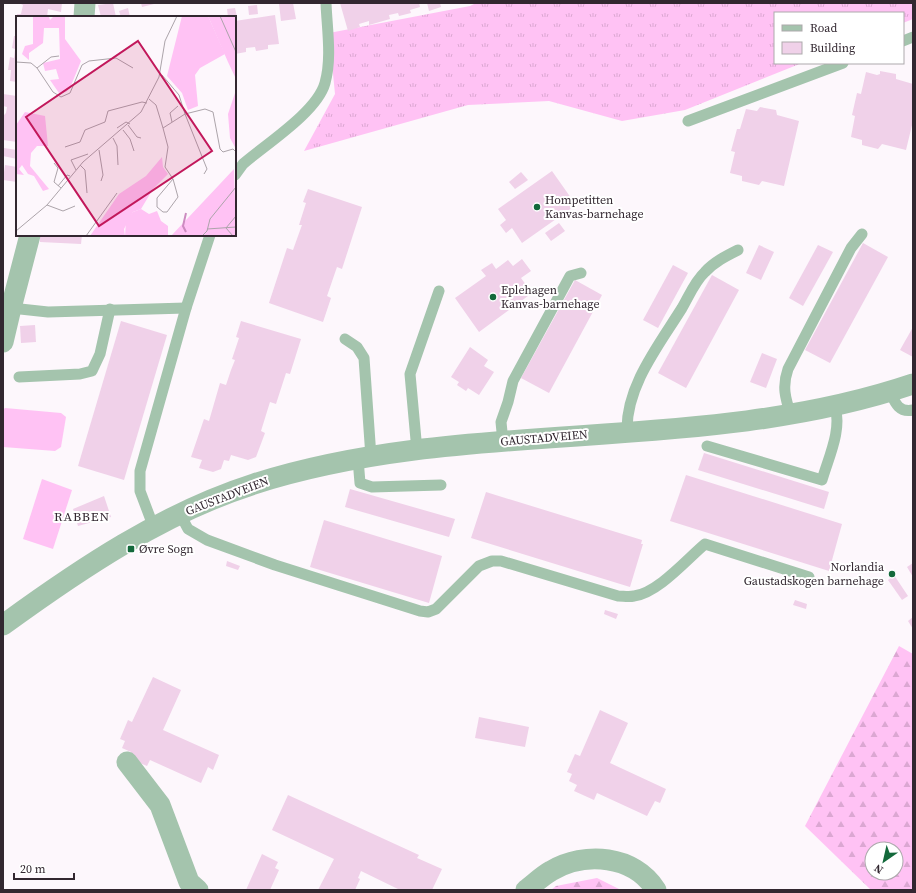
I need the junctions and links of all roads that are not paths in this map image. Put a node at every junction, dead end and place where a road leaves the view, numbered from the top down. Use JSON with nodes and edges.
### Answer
{"nodes":[{"id":1,"x":85,"y":3,"type":"edge"},
{"id":2,"x":326,"y":3,"type":"edge"},
{"id":3,"x":84,"y":16,"type":"edge"},
{"id":4,"x":840,"y":64,"type":"edge"},
{"id":5,"x":688,"y":121,"type":"dead end"},
{"id":6,"x":236,"y":174,"type":"edge"},
{"id":7,"x":862,"y":234,"type":"dead end"},
{"id":8,"x":30,"y":236,"type":"edge"},
{"id":9,"x":210,"y":236,"type":"edge"},
{"id":10,"x":738,"y":250,"type":"dead end"},
{"id":11,"x":581,"y":273,"type":"dead end"},
{"id":12,"x":439,"y":291,"type":"dead end"},
{"id":13,"x":7,"y":306,"type":"edge"},
{"id":14,"x":186,"y":308,"type":"junction"},
{"id":15,"x":110,"y":309,"type":"junction"},
{"id":16,"x":345,"y":339,"type":"dead end"},
{"id":17,"x":3,"y":342,"type":"edge"},
{"id":18,"x":18,"y":377,"type":"dead end"},
{"id":19,"x":913,"y":384,"type":"edge"},
{"id":20,"x":890,"y":392,"type":"junction"},
{"id":21,"x":835,"y":406,"type":"junction"},
{"id":22,"x":913,"y":410,"type":"edge"},
{"id":23,"x":791,"y":415,"type":"junction"},
{"id":24,"x":627,"y":431,"type":"junction"},
{"id":25,"x":503,"y":442,"type":"junction"},
{"id":26,"x":707,"y":446,"type":"dead end"},
{"id":27,"x":417,"y":451,"type":"junction"},
{"id":28,"x":364,"y":458,"type":"junction"},
{"id":29,"x":442,"y":485,"type":"dead end"},
{"id":30,"x":180,"y":514,"type":"junction"},
{"id":31,"x":154,"y":528,"type":"junction"},
{"id":32,"x":809,"y":577,"type":"dead end"},
{"id":33,"x":3,"y":624,"type":"edge"},
{"id":34,"x":127,"y":762,"type":"dead end"},
{"id":35,"x":198,"y":890,"type":"edge"},
{"id":36,"x":526,"y":890,"type":"edge"},
{"id":37,"x":656,"y":890,"type":"edge"}],
"edges":[{"from":1,"to":3,"type":"street"},
{"from":2,"to":6,"type":"lane"},
{"from":4,"to":5,"type":"lane"},
{"from":7,"to":23,"type":"lane"},
{"from":8,"to":13,"type":"street"},
{"from":9,"to":14,"type":"lane"},
{"from":10,"to":24,"type":"lane"},
{"from":11,"to":25,"type":"lane"},
{"from":12,"to":27,"type":"lane"},
{"from":13,"to":15,"type":"lane"},
{"from":13,"to":17,"type":"street"},
{"from":14,"to":15,"type":"lane"},
{"from":14,"to":31,"type":"lane"},
{"from":15,"to":18,"type":"lane"},
{"from":16,"to":28,"type":"lane"},
{"from":19,"to":20,"type":"street","name":"GAUSTADVEIEN"},
{"from":20,"to":21,"type":"street","name":"GAUSTADVEIEN"},
{"from":20,"to":22,"type":"lane"},
{"from":21,"to":23,"type":"street","name":"GAUSTADVEIEN"},
{"from":21,"to":26,"type":"lane"},
{"from":23,"to":24,"type":"street","name":"GAUSTADVEIEN"},
{"from":24,"to":25,"type":"street","name":"GAUSTADVEIEN"},
{"from":25,"to":27,"type":"street","name":"GAUSTADVEIEN"},
{"from":27,"to":28,"type":"street","name":"GAUSTADVEIEN"},
{"from":28,"to":29,"type":"lane"},
{"from":28,"to":30,"type":"street","name":"GAUSTADVEIEN"},
{"from":30,"to":31,"type":"street","name":"GAUSTADVEIEN"},
{"from":30,"to":32,"type":"lane","name":"GAUSTADVEIEN"},
{"from":31,"to":33,"type":"street","name":"GAUSTADVEIEN"},
{"from":34,"to":35,"type":"street"},
{"from":36,"to":37,"type":"street"}]}
